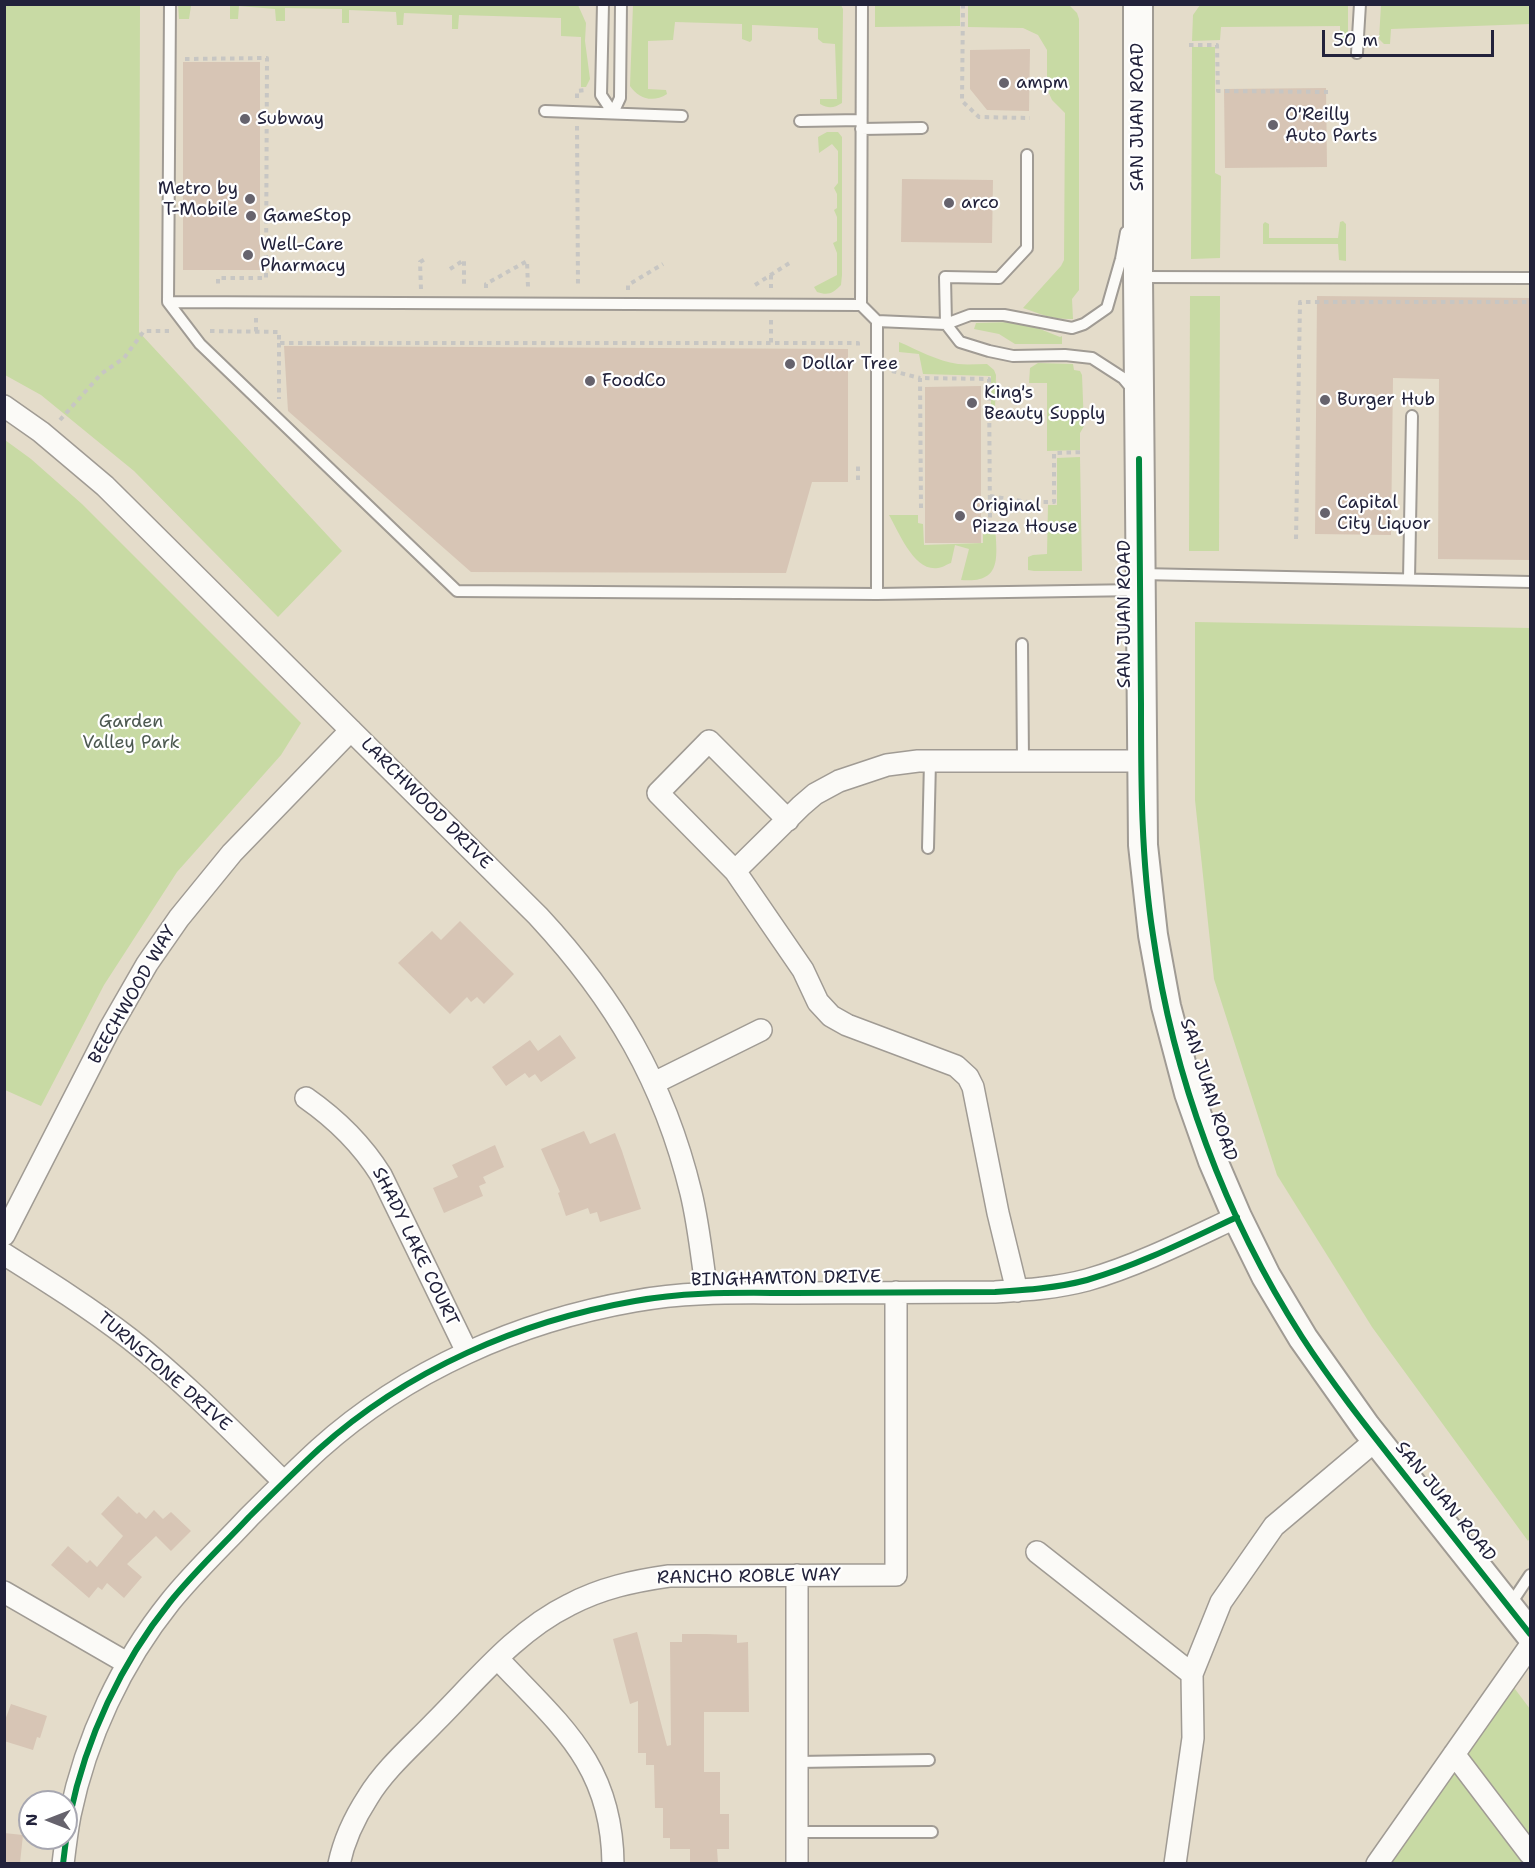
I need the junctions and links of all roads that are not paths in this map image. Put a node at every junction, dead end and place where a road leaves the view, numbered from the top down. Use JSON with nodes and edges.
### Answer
{"nodes":[{"id":1,"x":170,"y":4,"type":"edge"},
{"id":2,"x":603,"y":4,"type":"edge"},
{"id":3,"x":621,"y":4,"type":"edge"},
{"id":4,"x":862,"y":4,"type":"edge"},
{"id":5,"x":1138,"y":4,"type":"edge"},
{"id":6,"x":1360,"y":4,"type":"edge"},
{"id":7,"x":1357,"y":53,"type":"dead end"},
{"id":8,"x":545,"y":111,"type":"dead end"},
{"id":9,"x":613,"y":113,"type":"junction"},
{"id":10,"x":682,"y":116,"type":"dead end"},
{"id":11,"x":800,"y":121,"type":"dead end"},
{"id":12,"x":861,"y":124,"type":"junction"},
{"id":13,"x":922,"y":128,"type":"dead end"},
{"id":14,"x":1027,"y":155,"type":"dead end"},
{"id":15,"x":1138,"y":172,"type":"junction"},
{"id":16,"x":1138,"y":277,"type":"junction"},
{"id":17,"x":1530,"y":278,"type":"edge"},
{"id":18,"x":168,"y":302,"type":"junction"},
{"id":19,"x":861,"y":305,"type":"junction"},
{"id":20,"x":877,"y":321,"type":"junction"},
{"id":21,"x":946,"y":324,"type":"junction"},
{"id":22,"x":1138,"y":398,"type":"junction"},
{"id":23,"x":4,"y":406,"type":"edge"},
{"id":24,"x":1412,"y":416,"type":"dead end"},
{"id":25,"x":1409,"y":579,"type":"junction"},
{"id":26,"x":1140,"y":582,"type":"junction"},
{"id":27,"x":1530,"y":582,"type":"edge"},
{"id":28,"x":877,"y":594,"type":"junction"},
{"id":29,"x":1022,"y":644,"type":"dead end"},
{"id":30,"x":351,"y":730,"type":"junction"},
{"id":31,"x":930,"y":760,"type":"junction"},
{"id":32,"x":1023,"y":760,"type":"junction"},
{"id":33,"x":1141,"y":760,"type":"junction"},
{"id":34,"x":788,"y":820,"type":"junction"},
{"id":35,"x":928,"y":848,"type":"dead end"},
{"id":36,"x":735,"y":871,"type":"junction"},
{"id":37,"x":761,"y":1030,"type":"dead end"},
{"id":38,"x":654,"y":1083,"type":"junction"},
{"id":39,"x":306,"y":1098,"type":"dead end"},
{"id":40,"x":1237,"y":1217,"type":"junction"},
{"id":41,"x":4,"y":1235,"type":"edge"},
{"id":42,"x":4,"y":1254,"type":"edge"},
{"id":43,"x":1017,"y":1291,"type":"junction"},
{"id":44,"x":896,"y":1292,"type":"junction"},
{"id":45,"x":707,"y":1293,"type":"junction"},
{"id":46,"x":467,"y":1352,"type":"junction"},
{"id":47,"x":1376,"y":1440,"type":"junction"},
{"id":48,"x":284,"y":1482,"type":"junction"},
{"id":49,"x":1037,"y":1552,"type":"dead end"},
{"id":50,"x":797,"y":1575,"type":"junction"},
{"id":51,"x":1530,"y":1575,"type":"edge"},
{"id":52,"x":4,"y":1592,"type":"edge"},
{"id":53,"x":1509,"y":1606,"type":"junction"},
{"id":54,"x":1530,"y":1634,"type":"edge"},
{"id":55,"x":1530,"y":1646,"type":"edge"},
{"id":56,"x":498,"y":1659,"type":"junction"},
{"id":57,"x":128,"y":1663,"type":"junction"},
{"id":58,"x":1192,"y":1674,"type":"junction"},
{"id":59,"x":1454,"y":1754,"type":"junction"},
{"id":60,"x":929,"y":1760,"type":"dead end"},
{"id":61,"x":797,"y":1762,"type":"junction"},
{"id":62,"x":797,"y":1832,"type":"junction"},
{"id":63,"x":932,"y":1832,"type":"dead end"},
{"id":64,"x":1530,"y":1854,"type":"edge"},
{"id":65,"x":63,"y":1863,"type":"edge"},
{"id":66,"x":339,"y":1863,"type":"edge"},
{"id":67,"x":613,"y":1863,"type":"edge"},
{"id":68,"x":797,"y":1863,"type":"edge"},
{"id":69,"x":1175,"y":1863,"type":"edge"},
{"id":70,"x":1377,"y":1863,"type":"edge"}],
"edges":[{"from":1,"to":18,"type":"lane"},
{"from":2,"to":9,"type":"lane"},
{"from":3,"to":9,"type":"lane"},
{"from":4,"to":12,"type":"lane"},
{"from":5,"to":15,"type":"main road","name":"SAN JUAN ROAD"},
{"from":6,"to":7,"type":"lane"},
{"from":8,"to":9,"type":"lane"},
{"from":9,"to":10,"type":"lane"},
{"from":11,"to":12,"type":"lane"},
{"from":12,"to":13,"type":"lane"},
{"from":12,"to":19,"type":"lane"},
{"from":14,"to":21,"type":"lane"},
{"from":15,"to":16,"type":"main road","name":"SAN JUAN ROAD"},
{"from":15,"to":21,"type":"lane"},
{"from":16,"to":17,"type":"lane"},
{"from":16,"to":22,"type":"main road","name":"SAN JUAN ROAD"},
{"from":18,"to":19,"type":"lane"},
{"from":18,"to":28,"type":"lane"},
{"from":19,"to":20,"type":"lane"},
{"from":20,"to":21,"type":"lane"},
{"from":20,"to":28,"type":"lane"},
{"from":21,"to":22,"type":"lane"},
{"from":22,"to":26,"type":"main road","name":"SAN JUAN ROAD"},
{"from":23,"to":30,"type":"street","name":"LARCHWOOD DRIVE"},
{"from":24,"to":25,"type":"lane"},
{"from":25,"to":26,"type":"lane"},
{"from":25,"to":27,"type":"lane"},
{"from":26,"to":28,"type":"lane"},
{"from":26,"to":33,"type":"main road","name":"SAN JUAN ROAD"},
{"from":29,"to":32,"type":"lane"},
{"from":30,"to":38,"type":"street","name":"LARCHWOOD DRIVE"},
{"from":30,"to":41,"type":"street","name":"BEECHWOOD WAY"},
{"from":31,"to":32,"type":"street"},
{"from":31,"to":34,"type":"street"},
{"from":31,"to":35,"type":"lane"},
{"from":32,"to":33,"type":"street"},
{"from":33,"to":40,"type":"main road","name":"SAN JUAN ROAD"},
{"from":34,"to":36,"type":"street"},
{"from":34,"to":36,"type":"street"},
{"from":36,"to":43,"type":"street"},
{"from":37,"to":38,"type":"street"},
{"from":38,"to":45,"type":"street","name":"LARCHWOOD DRIVE"},
{"from":39,"to":46,"type":"street","name":"SHADY LAKE COURT"},
{"from":40,"to":43,"type":"street","name":"BINGHAMTON DRIVE"},
{"from":40,"to":47,"type":"main road","name":"SAN JUAN ROAD"},
{"from":42,"to":48,"type":"street","name":"TURNSTONE DRIVE"},
{"from":43,"to":44,"type":"street","name":"BINGHAMTON DRIVE"},
{"from":44,"to":45,"type":"street","name":"BINGHAMTON DRIVE"},
{"from":44,"to":50,"type":"street","name":"RANCHO ROBLE WAY"},
{"from":45,"to":46,"type":"street","name":"BINGHAMTON DRIVE"},
{"from":46,"to":48,"type":"street","name":"BINGHAMTON DRIVE"},
{"from":47,"to":53,"type":"main road","name":"SAN JUAN ROAD"},
{"from":47,"to":58,"type":"street"},
{"from":48,"to":57,"type":"street","name":"BINGHAMTON DRIVE"},
{"from":49,"to":58,"type":"street"},
{"from":50,"to":56,"type":"street","name":"RANCHO ROBLE WAY"},
{"from":50,"to":61,"type":"street"},
{"from":51,"to":53,"type":"lane"},
{"from":52,"to":57,"type":"street"},
{"from":53,"to":54,"type":"main road","name":"SAN JUAN ROAD"},
{"from":55,"to":59,"type":"street"},
{"from":56,"to":66,"type":"street","name":"RANCHO ROBLE WAY"},
{"from":56,"to":67,"type":"street"},
{"from":57,"to":65,"type":"street","name":"BINGHAMTON DRIVE"},
{"from":58,"to":69,"type":"street"},
{"from":59,"to":64,"type":"street"},
{"from":59,"to":70,"type":"street"},
{"from":60,"to":61,"type":"lane"},
{"from":61,"to":62,"type":"street"},
{"from":62,"to":63,"type":"lane"},
{"from":62,"to":68,"type":"street"}]}
